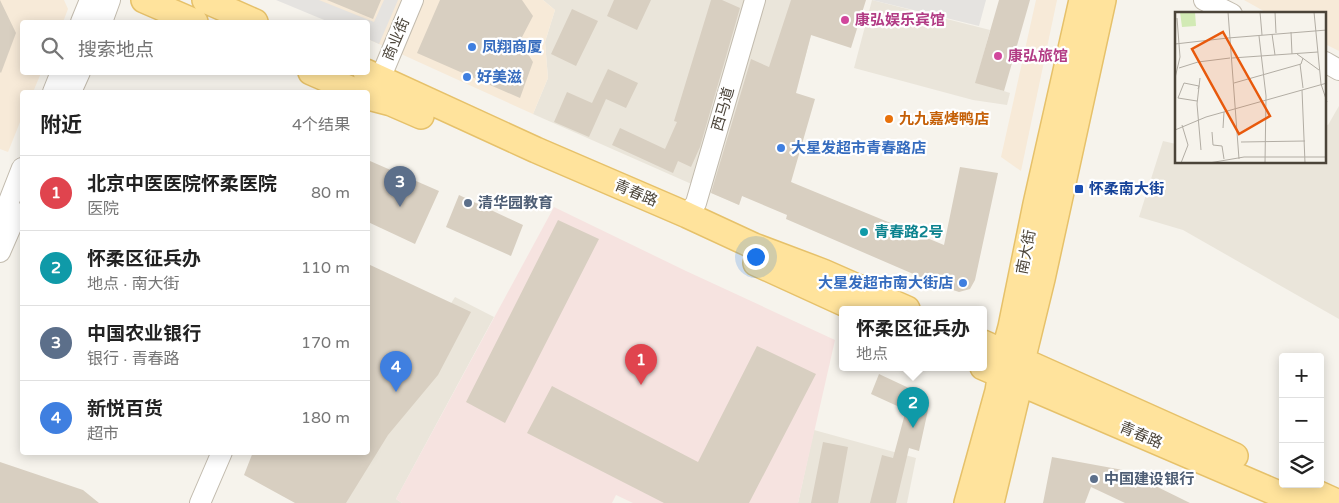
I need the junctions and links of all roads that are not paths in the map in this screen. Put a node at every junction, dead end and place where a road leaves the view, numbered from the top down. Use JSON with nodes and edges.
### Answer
{"nodes":[{"id":1,"x":90,"y":0,"type":"edge"},
{"id":2,"x":110,"y":0,"type":"edge"},
{"id":3,"x":144,"y":0,"type":"edge"},
{"id":4,"x":204,"y":0,"type":"edge"},
{"id":5,"x":413,"y":0,"type":"edge"},
{"id":6,"x":755,"y":0,"type":"edge"},
{"id":7,"x":1082,"y":0,"type":"edge"},
{"id":8,"x":1102,"y":0,"type":"edge"},
{"id":9,"x":1204,"y":0,"type":"edge"},
{"id":10,"x":1228,"y":12,"type":"edge"},
{"id":11,"x":82,"y":20,"type":"edge"},
{"id":12,"x":103,"y":20,"type":"edge"},
{"id":13,"x":190,"y":20,"type":"edge"},
{"id":14,"x":251,"y":20,"type":"edge"},
{"id":15,"x":1326,"y":63,"type":"edge"},
{"id":16,"x":1339,"y":70,"type":"edge"},
{"id":17,"x":60,"y":75,"type":"edge"},
{"id":18,"x":79,"y":75,"type":"edge"},
{"id":19,"x":320,"y":75,"type":"edge"},
{"id":20,"x":54,"y":90,"type":"edge"},
{"id":21,"x":72,"y":90,"type":"edge"},
{"id":22,"x":365,"y":90,"type":"edge"},
{"id":23,"x":368,"y":90,"type":"edge"},
{"id":24,"x":370,"y":92,"type":"edge"},
{"id":25,"x":370,"y":92,"type":"edge"},
{"id":26,"x":20,"y":173,"type":"edge"},
{"id":27,"x":20,"y":207,"type":"edge"},
{"id":28,"x":687,"y":215,"type":"junction"},
{"id":29,"x":0,"y":224,"type":"edge"},
{"id":30,"x":0,"y":252,"type":"edge"},
{"id":31,"x":850,"y":306,"type":"edge"},
{"id":32,"x":900,"y":306,"type":"edge"},
{"id":33,"x":1002,"y":363,"type":"edge"},
{"id":34,"x":221,"y":455,"type":"edge"},
{"id":35,"x":1279,"y":476,"type":"edge"},
{"id":36,"x":1306,"y":488,"type":"edge"},
{"id":37,"x":200,"y":503,"type":"edge"},
{"id":38,"x":968,"y":503,"type":"edge"},
{"id":39,"x":991,"y":503,"type":"edge"},
{"id":40,"x":1300,"y":503,"type":"edge"},
{"id":41,"x":1339,"y":503,"type":"edge"}],
"edges":[{"from":1,"to":11,"type":"street"},
{"from":2,"to":12,"type":"street"},
{"from":3,"to":13,"type":"main road"},
{"from":4,"to":14,"type":"main road"},
{"from":5,"to":23,"type":"street","name":"商业街"},
{"from":6,"to":28,"type":"street","name":"西马道"},
{"from":7,"to":33,"type":"main road","name":"南大街"},
{"from":8,"to":33,"type":"main road","name":"南大街"},
{"from":9,"to":10,"type":"street"},
{"from":15,"to":16,"type":"street"},
{"from":17,"to":20,"type":"street"},
{"from":18,"to":21,"type":"street"},
{"from":19,"to":22,"type":"main road","name":"青春路"},
{"from":24,"to":28,"type":"main road","name":"青春路"},
{"from":25,"to":31,"type":"main road","name":"青春路"},
{"from":26,"to":29,"type":"street"},
{"from":27,"to":30,"type":"street"},
{"from":28,"to":32,"type":"main road","name":"青春路"},
{"from":33,"to":35,"type":"main road","name":"青春路"},
{"from":33,"to":38,"type":"main road","name":"南大街"},
{"from":33,"to":39,"type":"main road","name":"南大街"},
{"from":33,"to":40,"type":"main road","name":"青春路"},
{"from":34,"to":37,"type":"street"},
{"from":36,"to":41,"type":"main road"}]}
